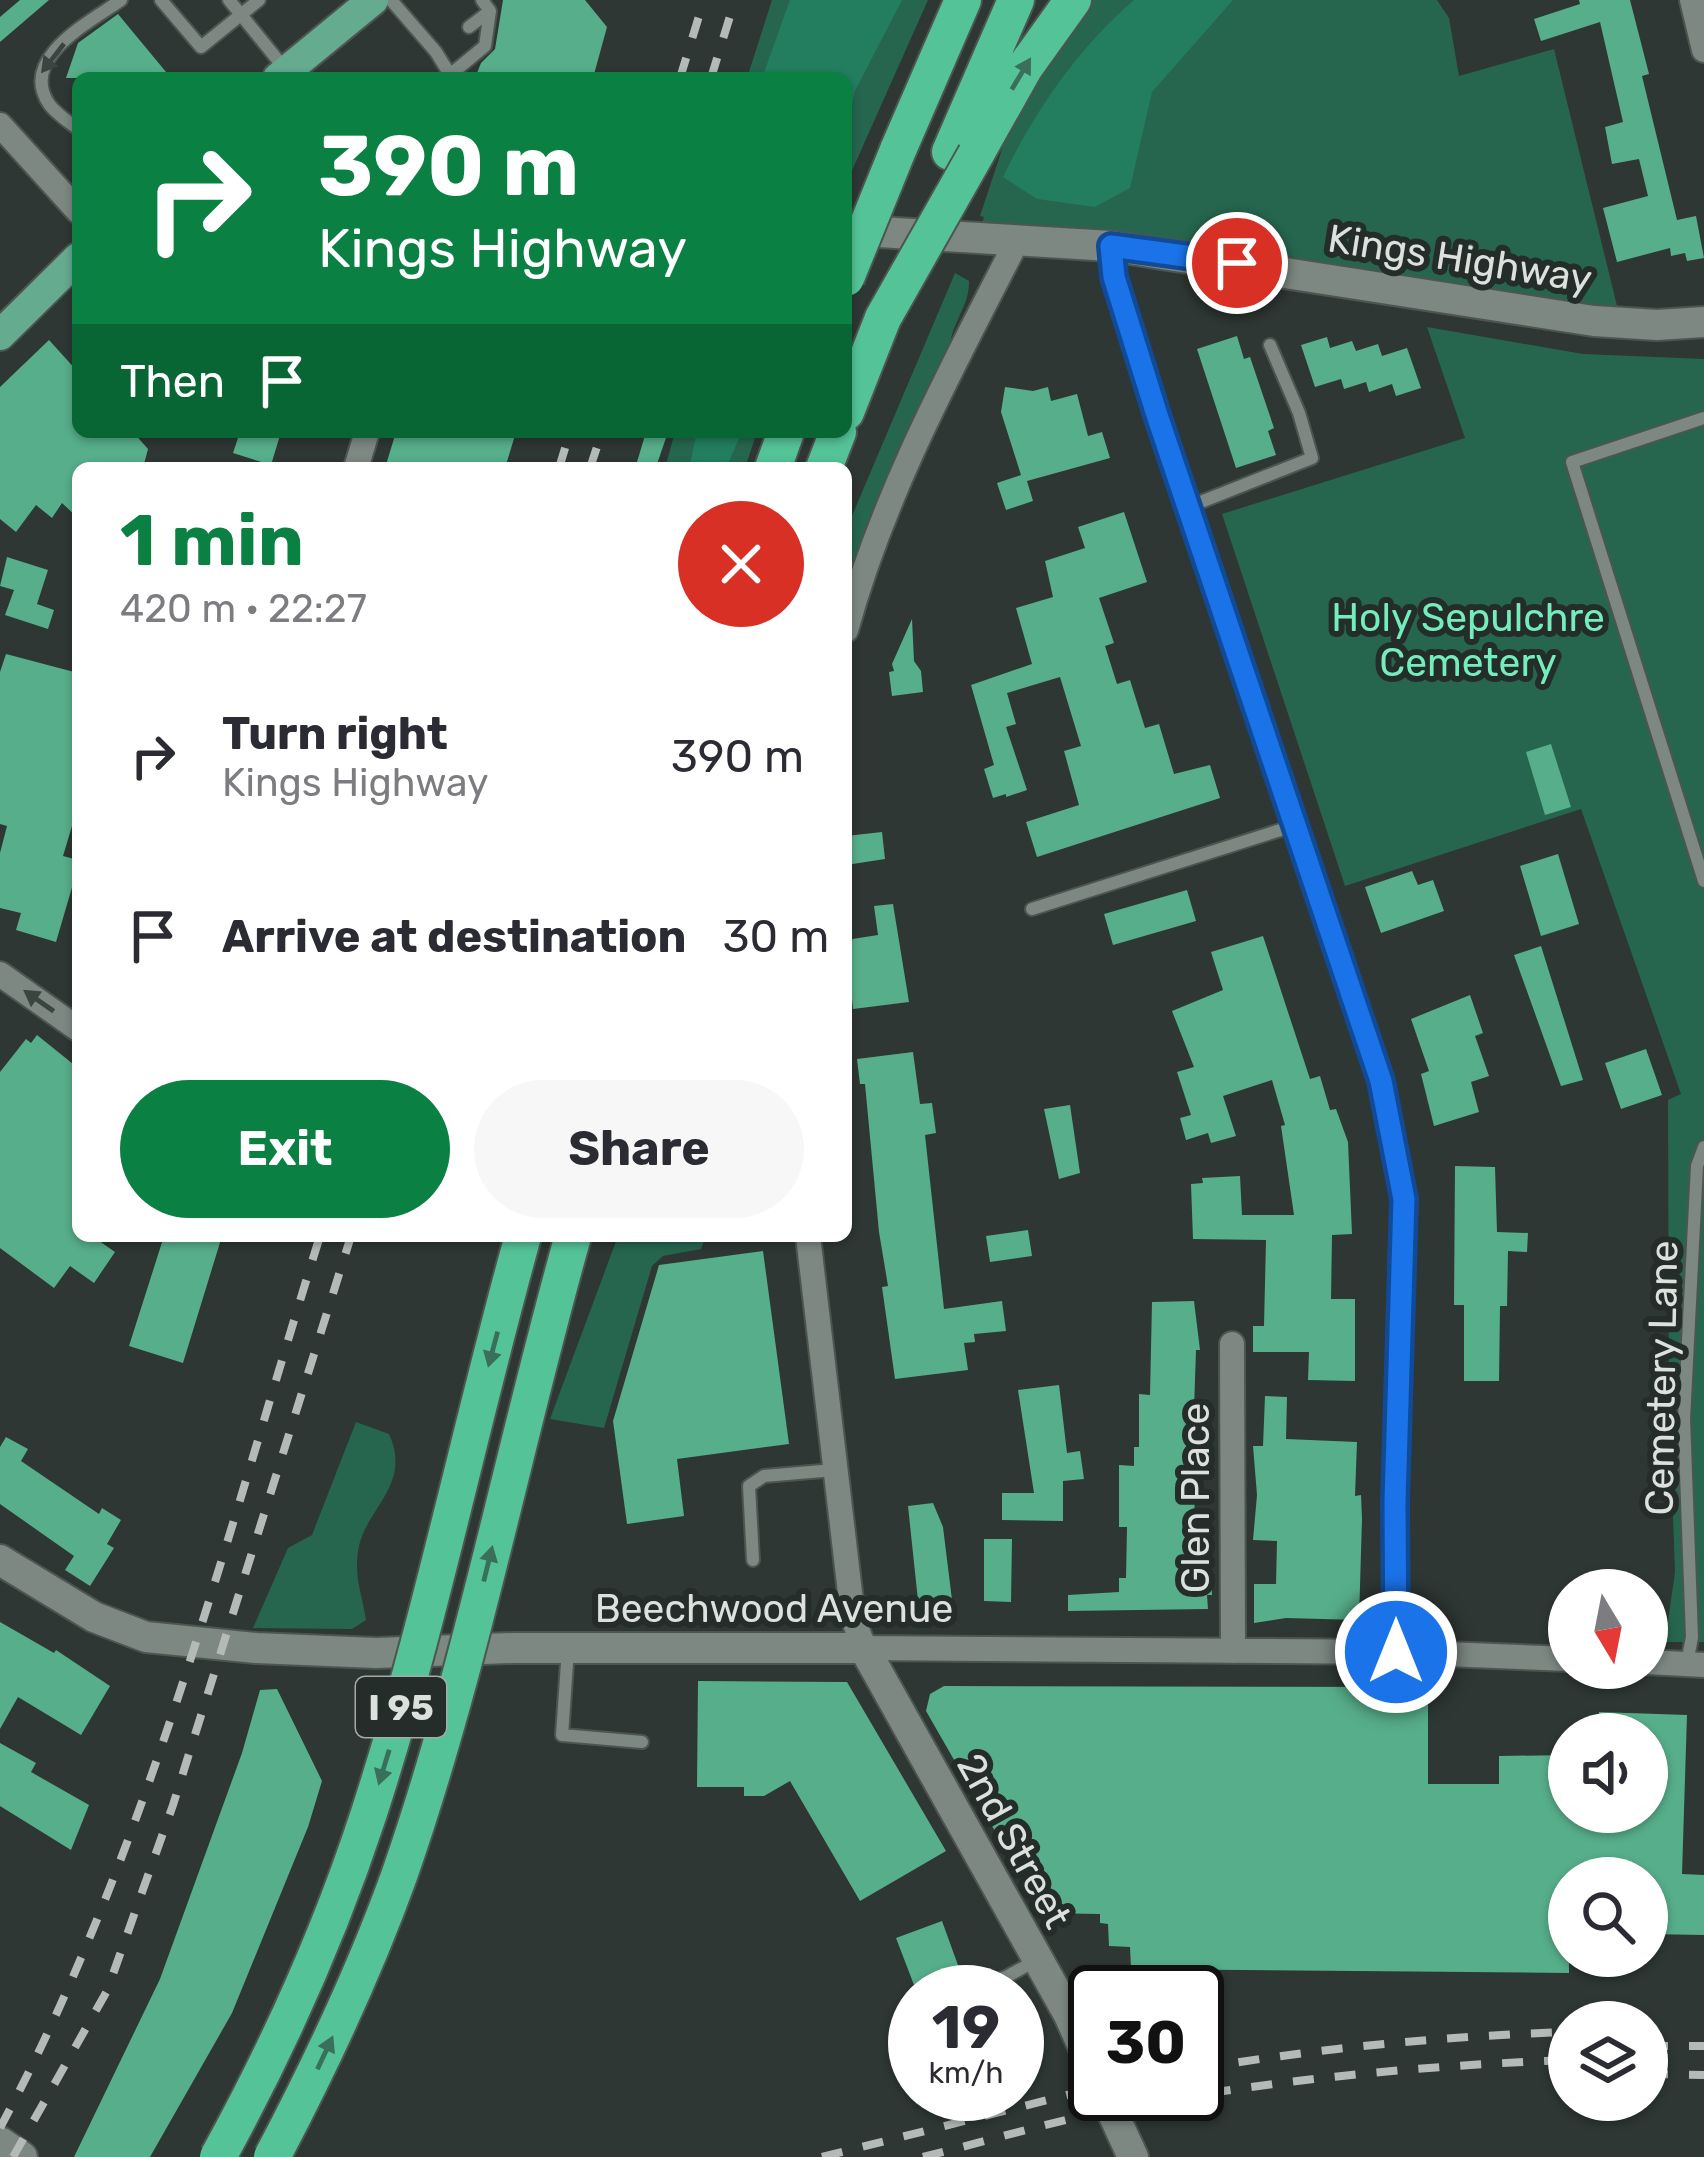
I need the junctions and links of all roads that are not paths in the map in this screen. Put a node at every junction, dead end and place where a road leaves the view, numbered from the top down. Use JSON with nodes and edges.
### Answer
{"nodes":[{"id":1,"x":121,"y":0,"type":"edge"},
{"id":2,"x":161,"y":0,"type":"edge"},
{"id":3,"x":229,"y":0,"type":"edge"},
{"id":4,"x":259,"y":0,"type":"edge"},
{"id":5,"x":374,"y":0,"type":"edge"},
{"id":6,"x":391,"y":0,"type":"edge"},
{"id":7,"x":963,"y":0,"type":"edge"},
{"id":8,"x":1016,"y":0,"type":"edge"},
{"id":9,"x":1073,"y":0,"type":"edge"},
{"id":10,"x":1692,"y":0,"type":"edge"},
{"id":11,"x":486,"y":6,"type":"edge"},
{"id":12,"x":242,"y":16,"type":"junction"},
{"id":13,"x":430,"y":20,"type":"dead end"},
{"id":14,"x":469,"y":27,"type":"dead end"},
{"id":15,"x":417,"y":30,"type":"junction"},
{"id":16,"x":1704,"y":50,"type":"edge"},
{"id":17,"x":284,"y":72,"type":"edge"},
{"id":18,"x":292,"y":72,"type":"edge"},
{"id":19,"x":450,"y":72,"type":"edge"},
{"id":20,"x":456,"y":72,"type":"edge"},
{"id":21,"x":72,"y":124,"type":"edge"},
{"id":22,"x":0,"y":125,"type":"edge"},
{"id":23,"x":963,"y":153,"type":"junction"},
{"id":24,"x":72,"y":204,"type":"edge"},
{"id":25,"x":852,"y":230,"type":"edge"},
{"id":26,"x":1018,"y":239,"type":"junction"},
{"id":27,"x":1111,"y":246,"type":"junction"},
{"id":28,"x":852,"y":263,"type":"edge"},
{"id":29,"x":72,"y":264,"type":"edge"},
{"id":30,"x":1704,"y":322,"type":"edge"},
{"id":31,"x":0,"y":335,"type":"edge"},
{"id":32,"x":1270,"y":345,"type":"dead end"},
{"id":33,"x":852,"y":396,"type":"edge"},
{"id":34,"x":1704,"y":418,"type":"edge"},
{"id":35,"x":1187,"y":508,"type":"junction"},
{"id":36,"x":852,"y":609,"type":"edge"},
{"id":37,"x":1293,"y":826,"type":"junction"},
{"id":38,"x":1704,"y":881,"type":"edge"},
{"id":39,"x":1032,"y":909,"type":"dead end"},
{"id":40,"x":0,"y":974,"type":"edge"},
{"id":41,"x":72,"y":1025,"type":"edge"},
{"id":42,"x":1704,"y":1147,"type":"edge"},
{"id":43,"x":521,"y":1242,"type":"edge"},
{"id":44,"x":571,"y":1242,"type":"edge"},
{"id":45,"x":809,"y":1242,"type":"edge"},
{"id":46,"x":1232,"y":1345,"type":"dead end"},
{"id":47,"x":834,"y":1470,"type":"junction"},
{"id":48,"x":0,"y":1560,"type":"edge"},
{"id":49,"x":753,"y":1560,"type":"dead end"},
{"id":50,"x":568,"y":1648,"type":"junction"},
{"id":51,"x":864,"y":1648,"type":"junction"},
{"id":52,"x":1233,"y":1651,"type":"junction"},
{"id":53,"x":1396,"y":1652,"type":"junction"},
{"id":54,"x":1548,"y":1658,"type":"edge"},
{"id":55,"x":1695,"y":1664,"type":"edge"},
{"id":56,"x":642,"y":1742,"type":"dead end"},
{"id":57,"x":1036,"y":1960,"type":"junction"},
{"id":58,"x":1027,"y":1965,"type":"edge"},
{"id":59,"x":1068,"y":2013,"type":"edge"},
{"id":60,"x":1117,"y":2121,"type":"edge"},
{"id":61,"x":0,"y":2142,"type":"edge"},
{"id":62,"x":22,"y":2157,"type":"edge"},
{"id":63,"x":218,"y":2157,"type":"edge"},
{"id":64,"x":272,"y":2157,"type":"edge"},
{"id":65,"x":1133,"y":2157,"type":"edge"}],
"edges":[{"from":1,"to":21,"type":"lane","one_way":true},
{"from":2,"to":12,"type":"lane"},
{"from":3,"to":12,"type":"lane"},
{"from":4,"to":12,"type":"lane"},
{"from":5,"to":18,"type":"main road"},
{"from":6,"to":15,"type":"lane"},
{"from":7,"to":28,"type":"highway","bridge":true},
{"from":8,"to":23,"type":"highway"},
{"from":23,"to":9,"type":"highway","one_way":true},
{"from":10,"to":16,"type":"street"},
{"from":11,"to":14,"type":"lane"},
{"from":11,"to":20,"type":"lane"},
{"from":12,"to":17,"type":"lane"},
{"from":13,"to":15,"type":"lane"},
{"from":15,"to":19,"type":"lane"},
{"from":22,"to":24,"type":"street"},
{"from":23,"to":33,"type":"highway","bridge":true},
{"from":25,"to":26,"type":"street","name":"Kings Highway"},
{"from":26,"to":27,"type":"street","name":"Kings Highway"},
{"from":26,"to":36,"type":"street"},
{"from":27,"to":30,"type":"street","name":"Kings Highway"},
{"from":27,"to":35,"type":"street"},
{"from":29,"to":31,"type":"main road"},
{"from":32,"to":35,"type":"lane"},
{"from":34,"to":38,"type":"lane"},
{"from":35,"to":37,"type":"street"},
{"from":37,"to":39,"type":"lane"},
{"from":37,"to":53,"type":"street"},
{"from":41,"to":40,"type":"street","one_way":true},
{"from":42,"to":55,"type":"lane","name":"Cemetery Lane"},
{"from":43,"to":63,"type":"highway","number":"I 95","one_way":true,"bridge":true},
{"from":64,"to":44,"type":"highway","number":"I 95","one_way":true,"bridge":true},
{"from":45,"to":47,"type":"street"},
{"from":46,"to":52,"type":"street","name":"Glen Place"},
{"from":47,"to":49,"type":"lane"},
{"from":47,"to":51,"type":"street"},
{"from":48,"to":50,"type":"street","name":"Beechwood Avenue"},
{"from":50,"to":51,"type":"street","name":"Beechwood Avenue"},
{"from":50,"to":56,"type":"lane"},
{"from":51,"to":52,"type":"street","name":"Beechwood Avenue"},
{"from":51,"to":57,"type":"street","name":"2nd Street"},
{"from":52,"to":53,"type":"street","name":"Beechwood Avenue"},
{"from":53,"to":54,"type":"street","name":"Beechwood Avenue"},
{"from":57,"to":58,"type":"lane"},
{"from":57,"to":59,"type":"street","name":"2nd Street"},
{"from":60,"to":65,"type":"street"},
{"from":61,"to":62,"type":"street"}]}
